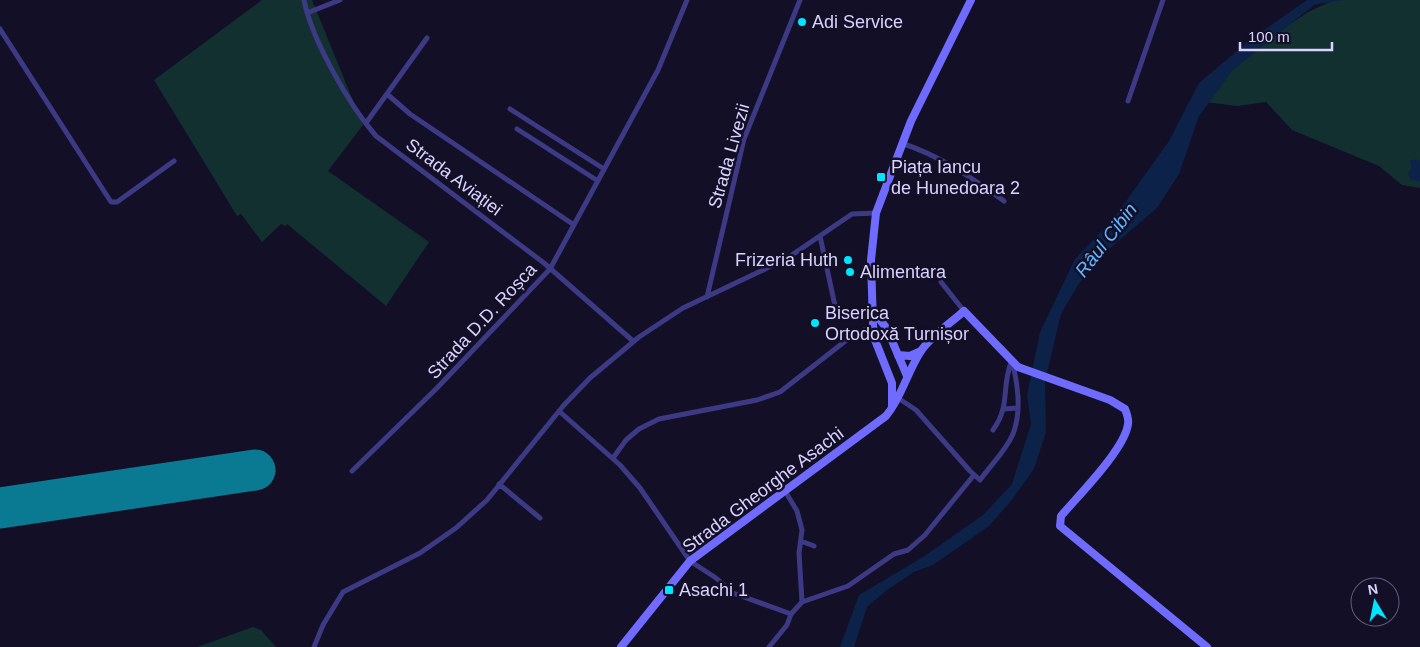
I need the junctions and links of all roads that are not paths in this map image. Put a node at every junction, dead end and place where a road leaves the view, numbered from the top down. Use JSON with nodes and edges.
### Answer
{"nodes":[{"id":1,"x":304,"y":0,"type":"edge"},
{"id":2,"x":340,"y":0,"type":"edge"},
{"id":3,"x":687,"y":0,"type":"edge"},
{"id":4,"x":800,"y":0,"type":"edge"},
{"id":5,"x":971,"y":0,"type":"edge"},
{"id":6,"x":1163,"y":0,"type":"edge"},
{"id":7,"x":307,"y":13,"type":"junction"},
{"id":8,"x":0,"y":29,"type":"edge"},
{"id":9,"x":427,"y":38,"type":"dead end"},
{"id":10,"x":387,"y":94,"type":"junction"},
{"id":11,"x":1128,"y":101,"type":"dead end"},
{"id":12,"x":510,"y":109,"type":"dead end"},
{"id":13,"x":366,"y":124,"type":"junction"},
{"id":14,"x":517,"y":129,"type":"dead end"},
{"id":15,"x":901,"y":143,"type":"junction"},
{"id":16,"x":174,"y":161,"type":"dead end"},
{"id":17,"x":604,"y":168,"type":"junction"},
{"id":18,"x":598,"y":181,"type":"junction"},
{"id":19,"x":1004,"y":201,"type":"dead end"},
{"id":20,"x":876,"y":213,"type":"junction"},
{"id":21,"x":574,"y":225,"type":"junction"},
{"id":22,"x":820,"y":236,"type":"junction"},
{"id":23,"x":550,"y":269,"type":"junction"},
{"id":24,"x":941,"y":282,"type":"dead end"},
{"id":25,"x":707,"y":297,"type":"junction"},
{"id":26,"x":872,"y":309,"type":"junction"},
{"id":27,"x":964,"y":312,"type":"junction"},
{"id":28,"x":837,"y":315,"type":"dead end"},
{"id":29,"x":872,"y":325,"type":"junction"},
{"id":30,"x":633,"y":341,"type":"junction"},
{"id":31,"x":921,"y":351,"type":"junction"},
{"id":32,"x":898,"y":355,"type":"junction"},
{"id":33,"x":1011,"y":362,"type":"junction"},
{"id":34,"x":907,"y":376,"type":"junction"},
{"id":35,"x":898,"y":398,"type":"junction"},
{"id":36,"x":1018,"y":408,"type":"junction"},
{"id":37,"x":1004,"y":409,"type":"junction"},
{"id":38,"x":559,"y":410,"type":"junction"},
{"id":39,"x":891,"y":410,"type":"junction"},
{"id":40,"x":993,"y":430,"type":"dead end"},
{"id":41,"x":613,"y":458,"type":"junction"},
{"id":42,"x":352,"y":471,"type":"dead end"},
{"id":43,"x":974,"y":475,"type":"junction"},
{"id":44,"x":499,"y":484,"type":"junction"},
{"id":45,"x":785,"y":491,"type":"junction"},
{"id":46,"x":540,"y":518,"type":"dead end"},
{"id":47,"x":801,"y":541,"type":"junction"},
{"id":48,"x":814,"y":546,"type":"dead end"},
{"id":49,"x":690,"y":561,"type":"junction"},
{"id":50,"x":802,"y":602,"type":"junction"},
{"id":51,"x":791,"y":614,"type":"junction"},
{"id":52,"x":314,"y":647,"type":"edge"},
{"id":53,"x":621,"y":647,"type":"edge"},
{"id":54,"x":769,"y":647,"type":"edge"},
{"id":55,"x":1207,"y":647,"type":"edge"}],
"edges":[{"from":1,"to":7,"type":"street","name":"Strada Aviației"},
{"from":2,"to":7,"type":"street"},
{"from":3,"to":17,"type":"street","name":"Strada D.D. Roșca"},
{"from":4,"to":25,"type":"street","name":"Strada Livezii"},
{"from":5,"to":15,"type":"street"},
{"from":6,"to":11,"type":"street"},
{"from":7,"to":13,"type":"street","name":"Strada Aviației"},
{"from":8,"to":16,"type":"street"},
{"from":9,"to":10,"type":"street"},
{"from":10,"to":13,"type":"street"},
{"from":10,"to":21,"type":"street"},
{"from":12,"to":17,"type":"street"},
{"from":13,"to":23,"type":"street","name":"Strada Aviației"},
{"from":14,"to":18,"type":"street"},
{"from":15,"to":19,"type":"street"},
{"from":15,"to":20,"type":"street"},
{"from":17,"to":18,"type":"street","name":"Strada D.D. Roșca"},
{"from":18,"to":21,"type":"street","name":"Strada D.D. Roșca"},
{"from":20,"to":22,"type":"street"},
{"from":20,"to":26,"type":"street"},
{"from":21,"to":23,"type":"street","name":"Strada D.D. Roșca"},
{"from":22,"to":25,"type":"street"},
{"from":22,"to":28,"type":"street"},
{"from":23,"to":30,"type":"street","name":"Strada Aviației"},
{"from":23,"to":42,"type":"street","name":"Strada D.D. Roșca"},
{"from":24,"to":27,"type":"street"},
{"from":25,"to":30,"type":"street"},
{"from":26,"to":29,"type":"street"},
{"from":26,"to":32,"type":"street"},
{"from":27,"to":31,"type":"street"},
{"from":27,"to":33,"type":"street"},
{"from":29,"to":39,"type":"street"},
{"from":29,"to":41,"type":"street"},
{"from":30,"to":38,"type":"street"},
{"from":31,"to":32,"type":"street"},
{"from":31,"to":34,"type":"street","name":"Strada Gheorghe Asachi"},
{"from":32,"to":34,"type":"street"},
{"from":33,"to":36,"type":"street"},
{"from":33,"to":37,"type":"street"},
{"from":33,"to":55,"type":"street"},
{"from":34,"to":35,"type":"street","name":"Strada Gheorghe Asachi"},
{"from":35,"to":39,"type":"street","name":"Strada Gheorghe Asachi"},
{"from":35,"to":43,"type":"street"},
{"from":36,"to":37,"type":"street"},
{"from":36,"to":43,"type":"street"},
{"from":37,"to":40,"type":"street"},
{"from":38,"to":41,"type":"street"},
{"from":38,"to":44,"type":"street"},
{"from":39,"to":45,"type":"street","name":"Strada Gheorghe Asachi"},
{"from":41,"to":49,"type":"street"},
{"from":43,"to":50,"type":"street"},
{"from":44,"to":46,"type":"street"},
{"from":44,"to":52,"type":"street"},
{"from":45,"to":47,"type":"street"},
{"from":45,"to":49,"type":"street","name":"Strada Gheorghe Asachi"},
{"from":47,"to":48,"type":"street"},
{"from":47,"to":50,"type":"street"},
{"from":49,"to":51,"type":"street"},
{"from":49,"to":53,"type":"street","name":"Strada Gheorghe Asachi"},
{"from":50,"to":51,"type":"street"},
{"from":51,"to":54,"type":"street"}]}
